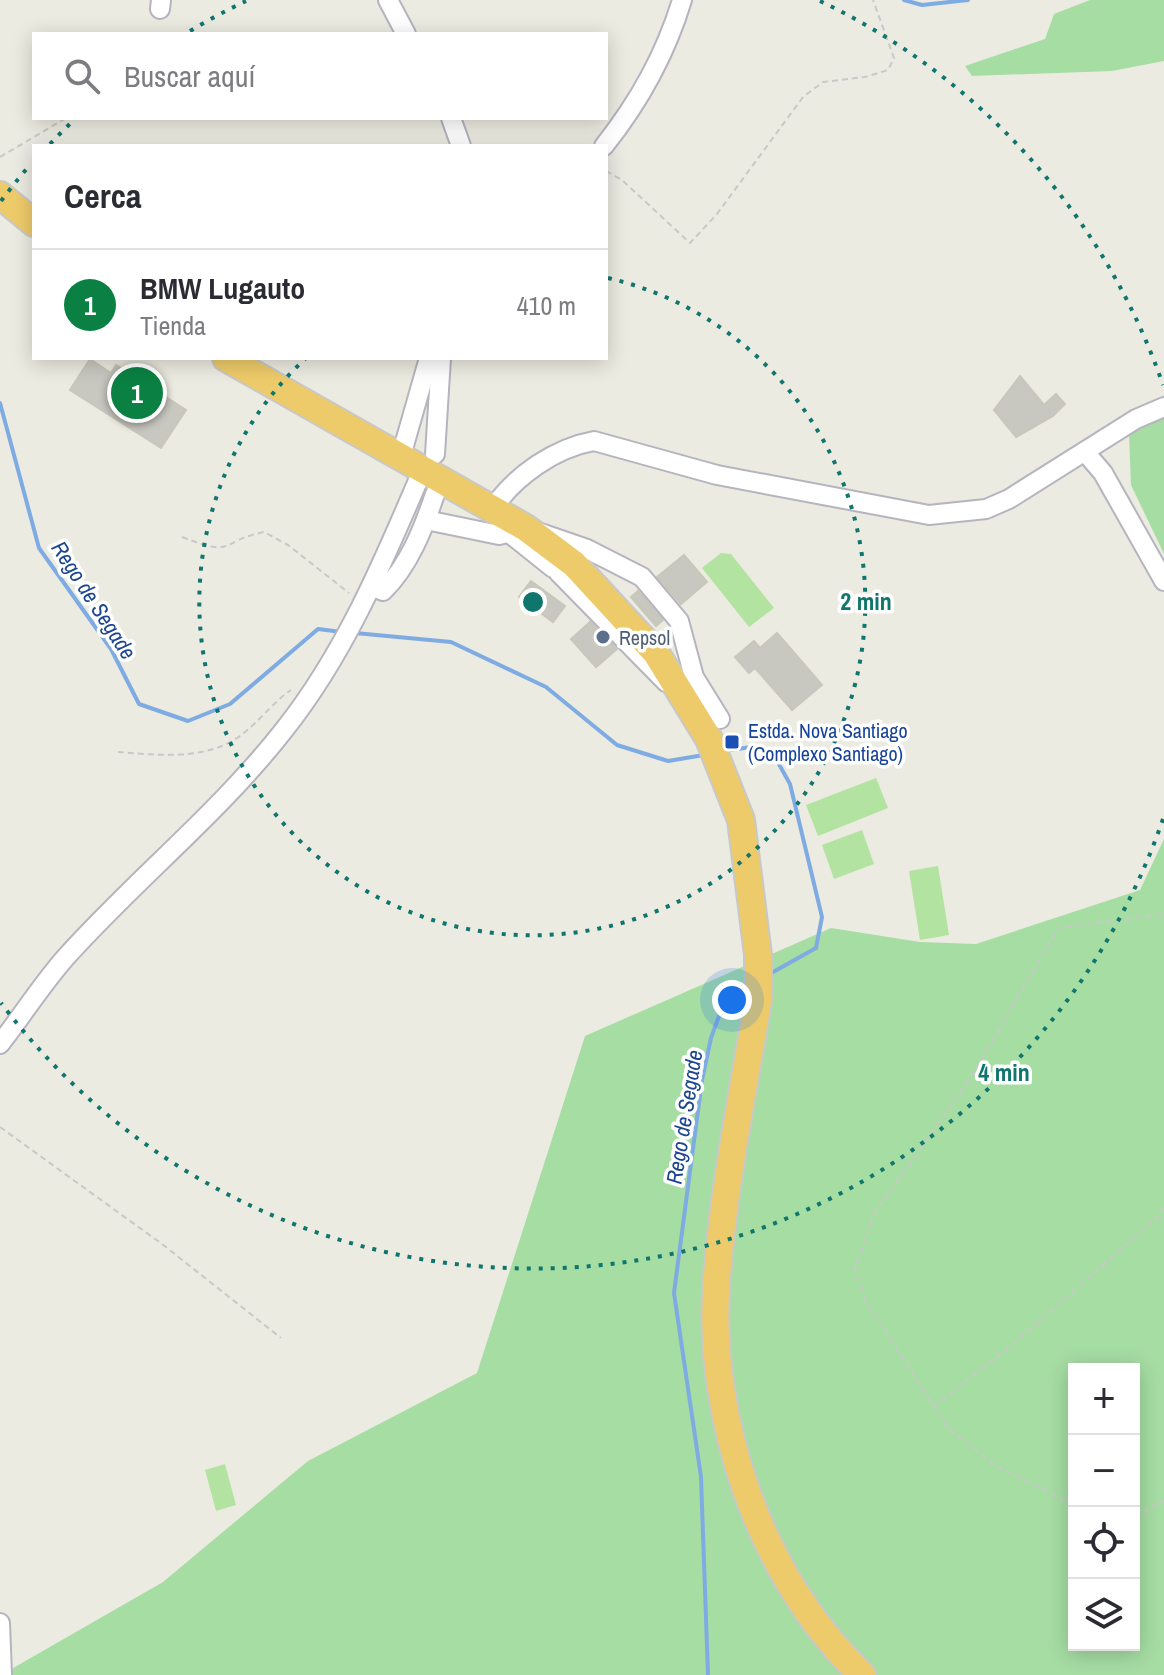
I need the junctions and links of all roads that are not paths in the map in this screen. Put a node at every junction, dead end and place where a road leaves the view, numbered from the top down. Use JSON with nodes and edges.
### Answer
{"nodes":[{"id":1,"x":388,"y":0,"type":"edge"},
{"id":2,"x":682,"y":0,"type":"edge"},
{"id":3,"x":405,"y":32,"type":"edge"},
{"id":4,"x":452,"y":120,"type":"edge"},
{"id":5,"x":460,"y":144,"type":"edge"},
{"id":6,"x":606,"y":144,"type":"edge"},
{"id":7,"x":0,"y":195,"type":"edge"},
{"id":8,"x":32,"y":221,"type":"edge"},
{"id":9,"x":230,"y":360,"type":"edge"},
{"id":10,"x":429,"y":360,"type":"edge"},
{"id":11,"x":441,"y":360,"type":"edge"},
{"id":12,"x":1164,"y":407,"type":"edge"},
{"id":13,"x":1085,"y":452,"type":"junction"},
{"id":14,"x":420,"y":460,"type":"junction"},
{"id":15,"x":435,"y":494,"type":"dead end"},
{"id":16,"x":493,"y":508,"type":"junction"},
{"id":17,"x":426,"y":520,"type":"junction"},
{"id":18,"x":526,"y":533,"type":"junction"},
{"id":19,"x":559,"y":573,"type":"junction"},
{"id":20,"x":1164,"y":581,"type":"edge"},
{"id":21,"x":373,"y":587,"type":"junction"},
{"id":22,"x":693,"y":708,"type":"junction"},
{"id":23,"x":720,"y":719,"type":"dead end"},
{"id":24,"x":0,"y":1044,"type":"edge"},
{"id":25,"x":0,"y":1623,"type":"edge"},
{"id":26,"x":2,"y":1675,"type":"edge"},
{"id":27,"x":862,"y":1675,"type":"edge"}],
"edges":[{"from":1,"to":3,"type":"street"},
{"from":2,"to":6,"type":"street"},
{"from":4,"to":5,"type":"street"},
{"from":7,"to":8,"type":"highway"},
{"from":9,"to":14,"type":"highway"},
{"from":10,"to":14,"type":"street"},
{"from":11,"to":14,"type":"street"},
{"from":12,"to":13,"type":"street"},
{"from":13,"to":16,"type":"street"},
{"from":13,"to":20,"type":"street"},
{"from":14,"to":16,"type":"highway"},
{"from":14,"to":21,"type":"street"},
{"from":15,"to":17,"type":"street"},
{"from":16,"to":18,"type":"highway"},
{"from":17,"to":18,"type":"street"},
{"from":17,"to":21,"type":"street"},
{"from":18,"to":19,"type":"street"},
{"from":18,"to":19,"type":"street"},
{"from":18,"to":22,"type":"highway"},
{"from":18,"to":23,"type":"street"},
{"from":19,"to":22,"type":"street"},
{"from":21,"to":24,"type":"street"},
{"from":22,"to":27,"type":"highway"},
{"from":25,"to":26,"type":"street"}]}
